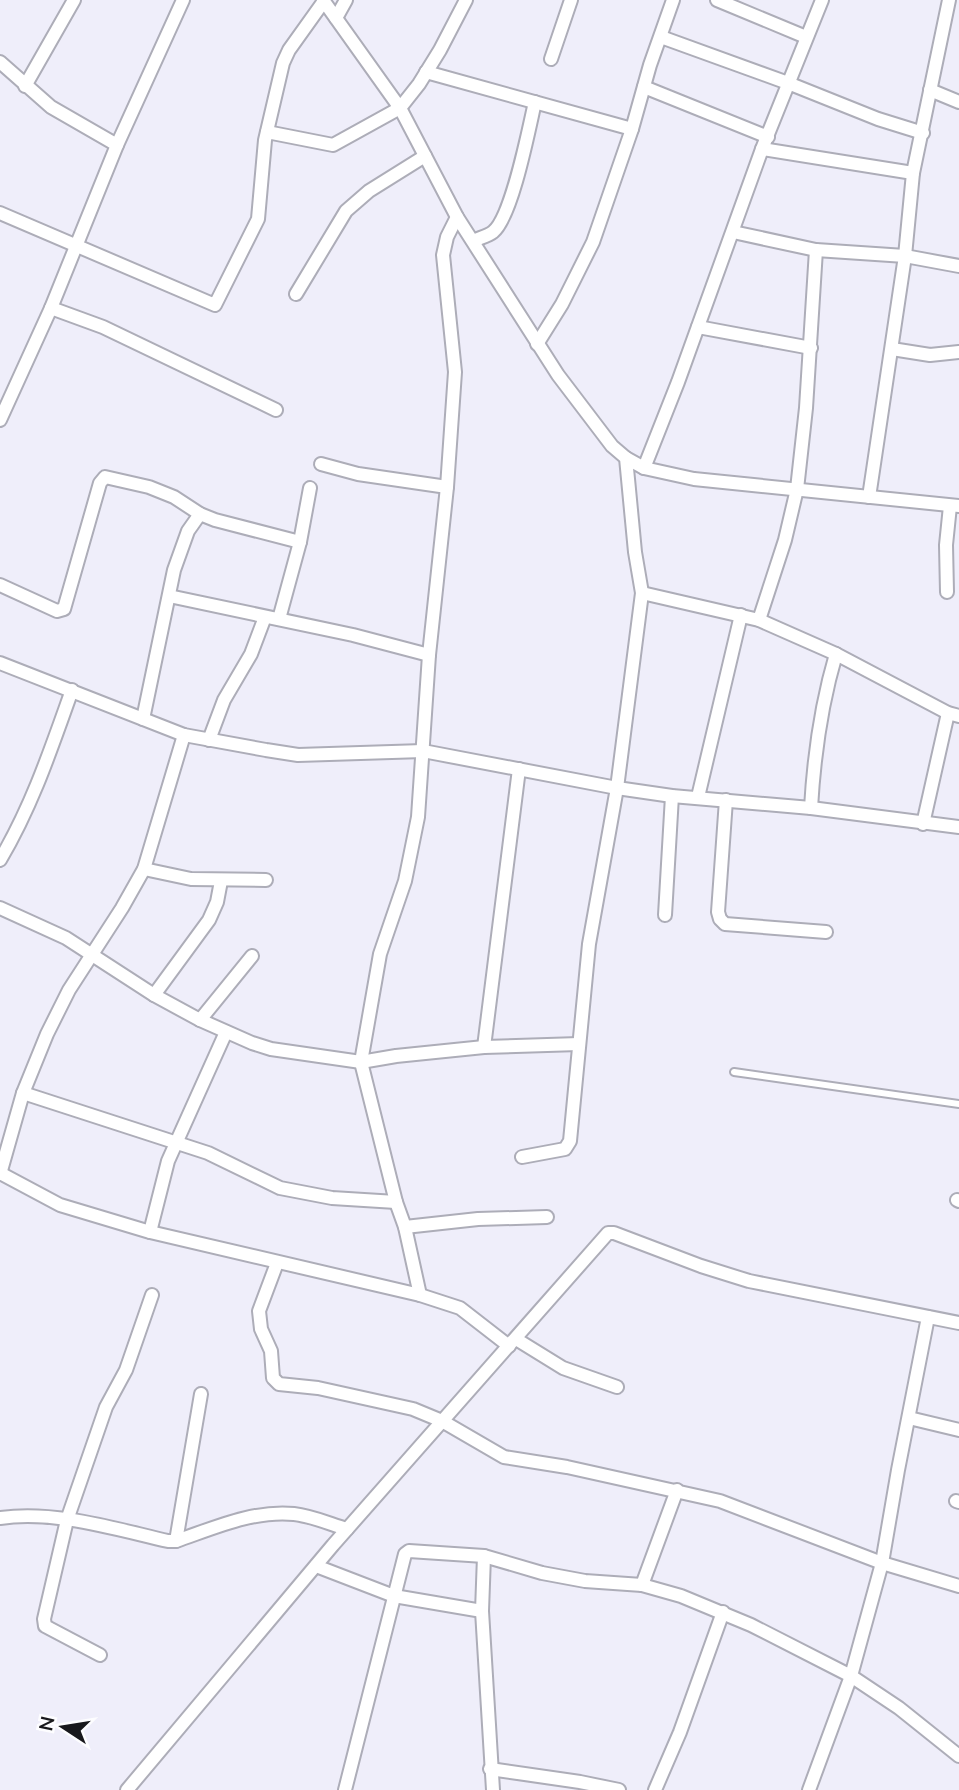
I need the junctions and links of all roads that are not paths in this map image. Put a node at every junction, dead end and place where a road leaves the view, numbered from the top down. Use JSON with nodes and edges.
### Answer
{"nodes":[{"id":1,"x":74,"y":0,"type":"edge"},
{"id":2,"x":183,"y":0,"type":"edge"},
{"id":3,"x":323,"y":0,"type":"edge"},
{"id":4,"x":346,"y":0,"type":"edge"},
{"id":5,"x":466,"y":0,"type":"edge"},
{"id":6,"x":571,"y":0,"type":"edge"},
{"id":7,"x":673,"y":0,"type":"edge"},
{"id":8,"x":718,"y":0,"type":"edge"},
{"id":9,"x":822,"y":0,"type":"edge"},
{"id":10,"x":949,"y":0,"type":"edge"},
{"id":11,"x":336,"y":18,"type":"junction"},
{"id":12,"x":661,"y":37,"type":"junction"},
{"id":13,"x":806,"y":37,"type":"junction"},
{"id":14,"x":551,"y":59,"type":"dead end"},
{"id":15,"x":0,"y":62,"type":"edge"},
{"id":16,"x":426,"y":72,"type":"junction"},
{"id":17,"x":788,"y":83,"type":"junction"},
{"id":18,"x":25,"y":86,"type":"junction"},
{"id":19,"x":644,"y":87,"type":"junction"},
{"id":20,"x":930,"y":90,"type":"junction"},
{"id":21,"x":959,"y":102,"type":"edge"},
{"id":22,"x":535,"y":103,"type":"junction"},
{"id":23,"x":400,"y":108,"type":"junction"},
{"id":24,"x":632,"y":129,"type":"junction"},
{"id":25,"x":267,"y":132,"type":"junction"},
{"id":26,"x":923,"y":133,"type":"junction"},
{"id":27,"x":768,"y":137,"type":"junction"},
{"id":28,"x":117,"y":145,"type":"junction"},
{"id":29,"x":762,"y":149,"type":"junction"},
{"id":30,"x":425,"y":156,"type":"junction"},
{"id":31,"x":913,"y":173,"type":"junction"},
{"id":32,"x":0,"y":213,"type":"edge"},
{"id":33,"x":457,"y":217,"type":"junction"},
{"id":34,"x":733,"y":232,"type":"junction"},
{"id":35,"x":473,"y":241,"type":"junction"},
{"id":36,"x":75,"y":245,"type":"junction"},
{"id":37,"x":816,"y":250,"type":"junction"},
{"id":38,"x":905,"y":256,"type":"junction"},
{"id":39,"x":959,"y":266,"type":"edge"},
{"id":40,"x":296,"y":295,"type":"dead end"},
{"id":41,"x":51,"y":308,"type":"junction"},
{"id":42,"x":698,"y":327,"type":"junction"},
{"id":43,"x":537,"y":344,"type":"junction"},
{"id":44,"x":811,"y":348,"type":"junction"},
{"id":45,"x":892,"y":349,"type":"junction"},
{"id":46,"x":959,"y":352,"type":"edge"},
{"id":47,"x":276,"y":410,"type":"dead end"},
{"id":48,"x":0,"y":420,"type":"edge"},
{"id":49,"x":626,"y":458,"type":"junction"},
{"id":50,"x":321,"y":464,"type":"dead end"},
{"id":51,"x":644,"y":468,"type":"junction"},
{"id":52,"x":447,"y":487,"type":"junction"},
{"id":53,"x":310,"y":488,"type":"dead end"},
{"id":54,"x":797,"y":489,"type":"junction"},
{"id":55,"x":869,"y":497,"type":"junction"},
{"id":56,"x":955,"y":506,"type":"edge"},
{"id":57,"x":200,"y":514,"type":"junction"},
{"id":58,"x":300,"y":542,"type":"junction"},
{"id":59,"x":0,"y":585,"type":"edge"},
{"id":60,"x":947,"y":592,"type":"dead end"},
{"id":61,"x":642,"y":593,"type":"junction"},
{"id":62,"x":169,"y":596,"type":"junction"},
{"id":63,"x":741,"y":615,"type":"junction"},
{"id":64,"x":265,"y":617,"type":"junction"},
{"id":65,"x":279,"y":619,"type":"junction"},
{"id":66,"x":759,"y":620,"type":"junction"},
{"id":67,"x":836,"y":654,"type":"junction"},
{"id":68,"x":429,"y":655,"type":"junction"},
{"id":69,"x":2,"y":669,"type":"edge"},
{"id":70,"x":72,"y":690,"type":"junction"},
{"id":71,"x":953,"y":714,"type":"edge"},
{"id":72,"x":143,"y":719,"type":"junction"},
{"id":73,"x":184,"y":735,"type":"junction"},
{"id":74,"x":209,"y":740,"type":"junction"},
{"id":75,"x":423,"y":751,"type":"junction"},
{"id":76,"x":519,"y":769,"type":"junction"},
{"id":77,"x":617,"y":788,"type":"junction"},
{"id":78,"x":671,"y":796,"type":"junction"},
{"id":79,"x":698,"y":797,"type":"junction"},
{"id":80,"x":726,"y":800,"type":"junction"},
{"id":81,"x":811,"y":808,"type":"junction"},
{"id":82,"x":922,"y":824,"type":"junction"},
{"id":83,"x":959,"y":827,"type":"edge"},
{"id":84,"x":0,"y":860,"type":"edge"},
{"id":85,"x":145,"y":869,"type":"junction"},
{"id":86,"x":266,"y":880,"type":"dead end"},
{"id":87,"x":221,"y":881,"type":"junction"},
{"id":88,"x":0,"y":908,"type":"edge"},
{"id":89,"x":665,"y":915,"type":"dead end"},
{"id":90,"x":826,"y":932,"type":"dead end"},
{"id":91,"x":91,"y":953,"type":"junction"},
{"id":92,"x":252,"y":957,"type":"dead end"},
{"id":93,"x":154,"y":995,"type":"junction"},
{"id":94,"x":200,"y":1020,"type":"junction"},
{"id":95,"x":226,"y":1032,"type":"junction"},
{"id":96,"x":579,"y":1044,"type":"junction"},
{"id":97,"x":484,"y":1047,"type":"junction"},
{"id":98,"x":361,"y":1062,"type":"junction"},
{"id":99,"x":734,"y":1072,"type":"dead end"},
{"id":100,"x":23,"y":1093,"type":"junction"},
{"id":101,"x":959,"y":1104,"type":"edge"},
{"id":102,"x":176,"y":1143,"type":"junction"},
{"id":103,"x":522,"y":1157,"type":"dead end"},
{"id":104,"x":0,"y":1173,"type":"edge"},
{"id":105,"x":396,"y":1202,"type":"junction"},
{"id":106,"x":547,"y":1217,"type":"dead end"},
{"id":107,"x":405,"y":1227,"type":"junction"},
{"id":108,"x":150,"y":1232,"type":"junction"},
{"id":109,"x":277,"y":1263,"type":"junction"},
{"id":110,"x":152,"y":1295,"type":"dead end"},
{"id":111,"x":420,"y":1295,"type":"junction"},
{"id":112,"x":928,"y":1317,"type":"junction"},
{"id":113,"x":959,"y":1323,"type":"edge"},
{"id":114,"x":512,"y":1343,"type":"junction"},
{"id":115,"x":617,"y":1387,"type":"dead end"},
{"id":116,"x":201,"y":1394,"type":"dead end"},
{"id":117,"x":909,"y":1418,"type":"junction"},
{"id":118,"x":442,"y":1421,"type":"junction"},
{"id":119,"x":959,"y":1430,"type":"edge"},
{"id":120,"x":677,"y":1490,"type":"junction"},
{"id":121,"x":0,"y":1518,"type":"edge"},
{"id":122,"x":67,"y":1520,"type":"junction"},
{"id":123,"x":348,"y":1529,"type":"junction"},
{"id":124,"x":176,"y":1541,"type":"junction"},
{"id":125,"x":484,"y":1556,"type":"junction"},
{"id":126,"x":882,"y":1563,"type":"junction"},
{"id":127,"x":316,"y":1566,"type":"junction"},
{"id":128,"x":642,"y":1585,"type":"junction"},
{"id":129,"x":959,"y":1586,"type":"edge"},
{"id":130,"x":394,"y":1596,"type":"junction"},
{"id":131,"x":482,"y":1611,"type":"junction"},
{"id":132,"x":723,"y":1612,"type":"junction"},
{"id":133,"x":100,"y":1655,"type":"dead end"},
{"id":134,"x":850,"y":1676,"type":"junction"},
{"id":135,"x":959,"y":1756,"type":"edge"},
{"id":136,"x":490,"y":1769,"type":"junction"},
{"id":137,"x":127,"y":1790,"type":"edge"},
{"id":138,"x":345,"y":1790,"type":"edge"},
{"id":139,"x":493,"y":1790,"type":"edge"},
{"id":140,"x":619,"y":1790,"type":"edge"},
{"id":141,"x":655,"y":1790,"type":"edge"},
{"id":142,"x":809,"y":1790,"type":"edge"}],
"edges":[{"from":1,"to":18,"type":"street"},
{"from":2,"to":28,"type":"street"},
{"from":3,"to":11,"type":"street"},
{"from":3,"to":25,"type":"street"},
{"from":4,"to":11,"type":"street"},
{"from":5,"to":16,"type":"street"},
{"from":6,"to":14,"type":"street"},
{"from":7,"to":12,"type":"street"},
{"from":8,"to":13,"type":"street"},
{"from":9,"to":13,"type":"street"},
{"from":10,"to":20,"type":"street"},
{"from":11,"to":23,"type":"street"},
{"from":12,"to":17,"type":"street"},
{"from":12,"to":19,"type":"street"},
{"from":13,"to":17,"type":"street"},
{"from":15,"to":18,"type":"street"},
{"from":16,"to":22,"type":"street"},
{"from":16,"to":23,"type":"street"},
{"from":17,"to":26,"type":"street"},
{"from":17,"to":27,"type":"street"},
{"from":18,"to":28,"type":"street"},
{"from":19,"to":24,"type":"street"},
{"from":19,"to":27,"type":"street"},
{"from":20,"to":21,"type":"street"},
{"from":20,"to":26,"type":"street"},
{"from":22,"to":24,"type":"street"},
{"from":22,"to":35,"type":"street"},
{"from":23,"to":25,"type":"street"},
{"from":23,"to":30,"type":"street"},
{"from":24,"to":43,"type":"street"},
{"from":25,"to":36,"type":"street"},
{"from":26,"to":31,"type":"street"},
{"from":27,"to":29,"type":"street"},
{"from":28,"to":36,"type":"street"},
{"from":29,"to":31,"type":"street"},
{"from":29,"to":34,"type":"street"},
{"from":30,"to":33,"type":"street"},
{"from":30,"to":40,"type":"street"},
{"from":31,"to":38,"type":"street"},
{"from":32,"to":36,"type":"street"},
{"from":33,"to":35,"type":"street"},
{"from":33,"to":52,"type":"street"},
{"from":34,"to":37,"type":"street"},
{"from":34,"to":42,"type":"street"},
{"from":35,"to":43,"type":"street"},
{"from":36,"to":41,"type":"street"},
{"from":37,"to":38,"type":"street"},
{"from":37,"to":44,"type":"street"},
{"from":38,"to":39,"type":"street"},
{"from":38,"to":45,"type":"street"},
{"from":41,"to":47,"type":"street"},
{"from":41,"to":48,"type":"street"},
{"from":42,"to":44,"type":"street"},
{"from":42,"to":51,"type":"street"},
{"from":43,"to":49,"type":"street"},
{"from":44,"to":54,"type":"street"},
{"from":45,"to":46,"type":"street"},
{"from":45,"to":55,"type":"street"},
{"from":49,"to":51,"type":"street"},
{"from":49,"to":61,"type":"street"},
{"from":50,"to":52,"type":"street"},
{"from":51,"to":54,"type":"street"},
{"from":52,"to":68,"type":"street"},
{"from":53,"to":58,"type":"street"},
{"from":54,"to":55,"type":"street"},
{"from":54,"to":66,"type":"street"},
{"from":55,"to":56,"type":"street"},
{"from":56,"to":60,"type":"street"},
{"from":57,"to":58,"type":"street"},
{"from":57,"to":59,"type":"street"},
{"from":57,"to":62,"type":"street"},
{"from":58,"to":65,"type":"street"},
{"from":61,"to":63,"type":"street"},
{"from":61,"to":77,"type":"street"},
{"from":62,"to":64,"type":"street"},
{"from":62,"to":72,"type":"street"},
{"from":63,"to":66,"type":"street"},
{"from":63,"to":79,"type":"street"},
{"from":64,"to":65,"type":"street"},
{"from":64,"to":74,"type":"street"},
{"from":65,"to":68,"type":"street"},
{"from":66,"to":67,"type":"street"},
{"from":67,"to":71,"type":"street"},
{"from":67,"to":81,"type":"street"},
{"from":68,"to":75,"type":"street"},
{"from":69,"to":70,"type":"street"},
{"from":70,"to":72,"type":"street"},
{"from":70,"to":84,"type":"street"},
{"from":71,"to":82,"type":"street"},
{"from":72,"to":73,"type":"street"},
{"from":73,"to":74,"type":"street"},
{"from":73,"to":85,"type":"street"},
{"from":74,"to":75,"type":"street"},
{"from":75,"to":76,"type":"street"},
{"from":75,"to":98,"type":"street"},
{"from":76,"to":77,"type":"street"},
{"from":76,"to":97,"type":"street"},
{"from":77,"to":78,"type":"street"},
{"from":77,"to":96,"type":"street"},
{"from":78,"to":79,"type":"street"},
{"from":78,"to":89,"type":"street"},
{"from":79,"to":80,"type":"street"},
{"from":80,"to":81,"type":"street"},
{"from":80,"to":90,"type":"street"},
{"from":81,"to":82,"type":"street"},
{"from":82,"to":83,"type":"street"},
{"from":85,"to":87,"type":"street"},
{"from":85,"to":91,"type":"street"},
{"from":86,"to":87,"type":"street"},
{"from":87,"to":93,"type":"street"},
{"from":88,"to":91,"type":"street"},
{"from":91,"to":93,"type":"street"},
{"from":91,"to":100,"type":"street"},
{"from":92,"to":94,"type":"street"},
{"from":93,"to":94,"type":"street"},
{"from":94,"to":95,"type":"street"},
{"from":95,"to":98,"type":"street"},
{"from":95,"to":102,"type":"street"},
{"from":96,"to":97,"type":"street"},
{"from":96,"to":103,"type":"street"},
{"from":97,"to":98,"type":"street"},
{"from":98,"to":105,"type":"street"},
{"from":99,"to":101,"type":"lane"},
{"from":100,"to":102,"type":"street"},
{"from":100,"to":104,"type":"street"},
{"from":102,"to":105,"type":"street"},
{"from":102,"to":108,"type":"street"},
{"from":104,"to":108,"type":"street"},
{"from":105,"to":107,"type":"street"},
{"from":106,"to":107,"type":"street"},
{"from":107,"to":111,"type":"street"},
{"from":108,"to":109,"type":"street"},
{"from":109,"to":111,"type":"street"},
{"from":109,"to":118,"type":"street"},
{"from":110,"to":122,"type":"street"},
{"from":111,"to":114,"type":"street"},
{"from":112,"to":113,"type":"street"},
{"from":112,"to":114,"type":"street"},
{"from":112,"to":117,"type":"street"},
{"from":114,"to":115,"type":"street"},
{"from":114,"to":118,"type":"street"},
{"from":116,"to":124,"type":"street"},
{"from":117,"to":119,"type":"street"},
{"from":117,"to":126,"type":"street"},
{"from":118,"to":120,"type":"street"},
{"from":118,"to":123,"type":"street"},
{"from":120,"to":126,"type":"street"},
{"from":120,"to":128,"type":"street"},
{"from":121,"to":122,"type":"street"},
{"from":122,"to":124,"type":"street"},
{"from":122,"to":133,"type":"street"},
{"from":123,"to":124,"type":"street"},
{"from":123,"to":127,"type":"street"},
{"from":125,"to":128,"type":"street"},
{"from":125,"to":130,"type":"street"},
{"from":125,"to":131,"type":"street"},
{"from":126,"to":129,"type":"street"},
{"from":126,"to":134,"type":"street"},
{"from":127,"to":130,"type":"street"},
{"from":127,"to":137,"type":"street"},
{"from":128,"to":132,"type":"street"},
{"from":130,"to":131,"type":"street"},
{"from":130,"to":138,"type":"street"},
{"from":131,"to":136,"type":"street"},
{"from":132,"to":134,"type":"street"},
{"from":132,"to":141,"type":"street"},
{"from":134,"to":135,"type":"street"},
{"from":134,"to":142,"type":"street"},
{"from":136,"to":139,"type":"street"},
{"from":136,"to":140,"type":"street"}]}
